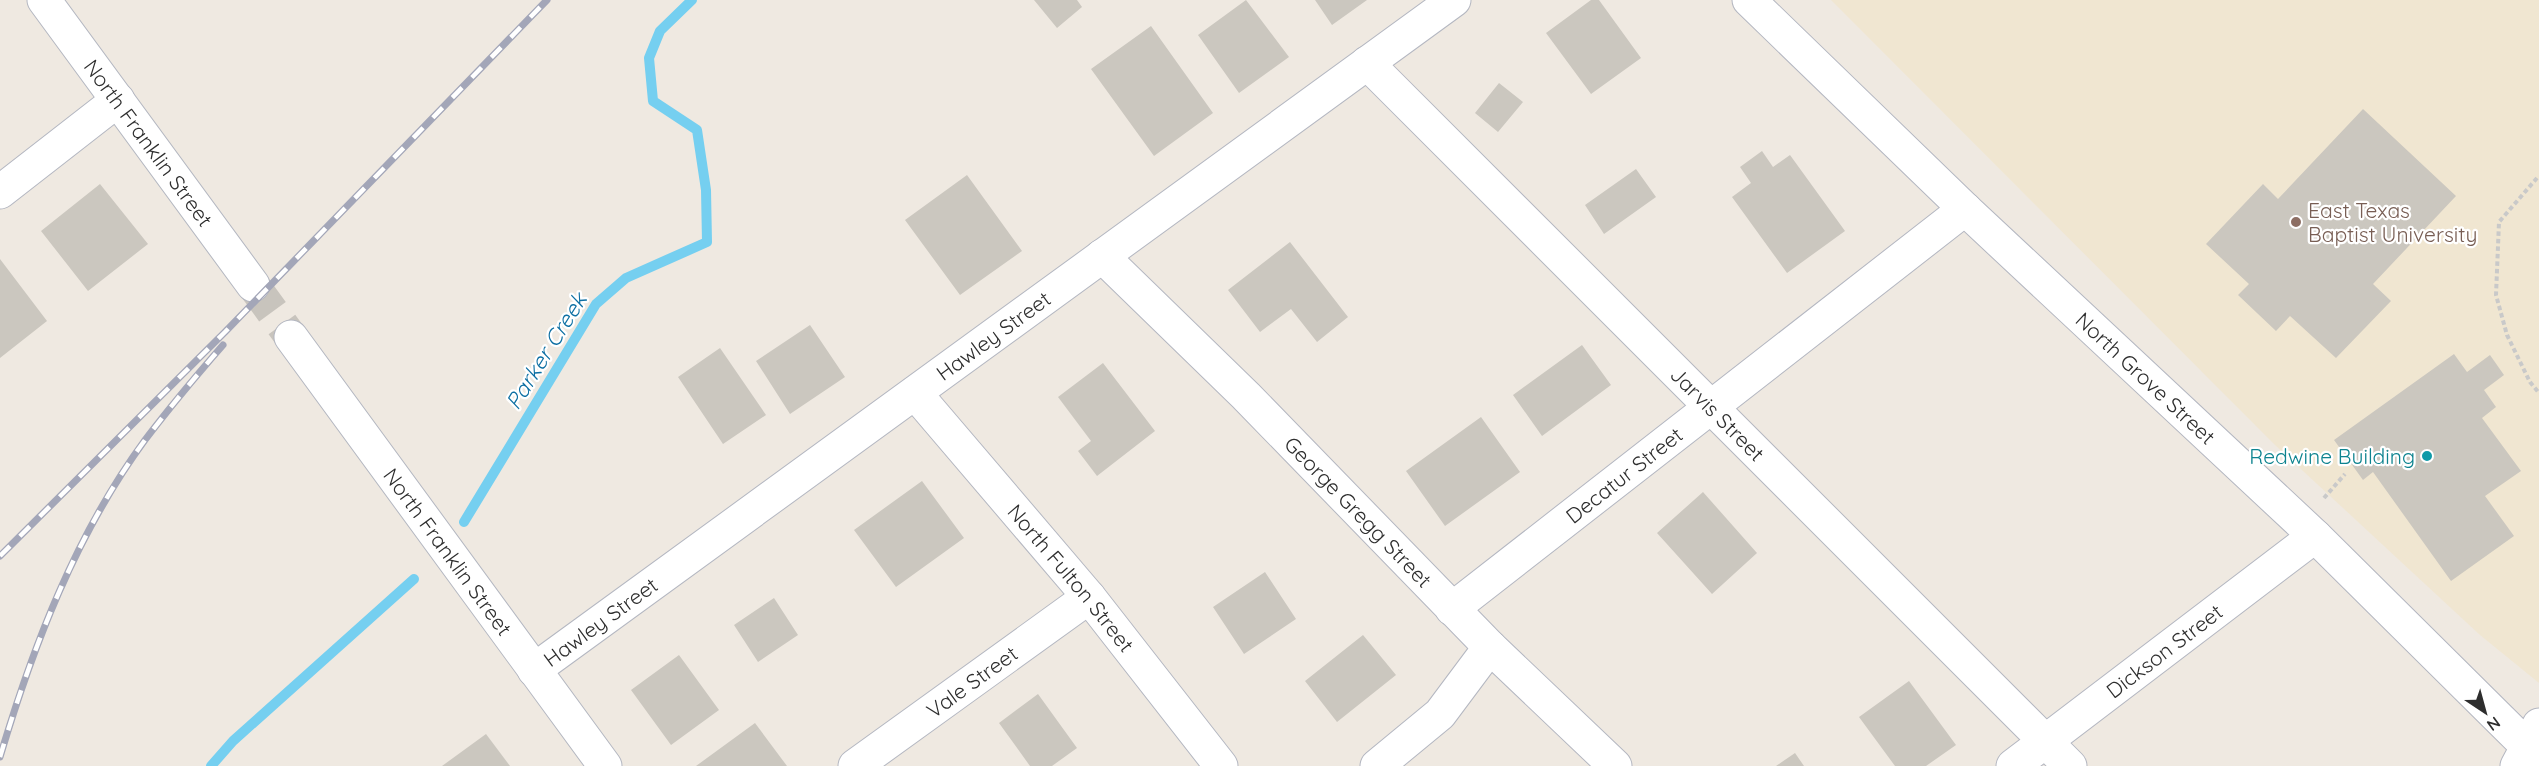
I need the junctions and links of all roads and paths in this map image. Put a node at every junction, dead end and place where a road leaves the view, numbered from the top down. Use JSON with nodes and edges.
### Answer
{"nodes":[{"id":1,"x":44,"y":0,"type":"edge"},
{"id":2,"x":1454,"y":0,"type":"edge"},
{"id":3,"x":1749,"y":0,"type":"edge"},
{"id":4,"x":1367,"y":63,"type":"junction"},
{"id":5,"x":118,"y":100,"type":"junction"},
{"id":6,"x":2537,"y":178,"type":"dead end"},
{"id":7,"x":0,"y":192,"type":"edge"},
{"id":8,"x":1965,"y":209,"type":"junction"},
{"id":9,"x":1102,"y":256,"type":"junction"},
{"id":10,"x":253,"y":285,"type":"tunnel mouth"},
{"id":11,"x":291,"y":337,"type":"tunnel mouth"},
{"id":12,"x":915,"y":393,"type":"junction"},
{"id":13,"x":2539,"y":393,"type":"edge"},
{"id":14,"x":1709,"y":406,"type":"junction"},
{"id":15,"x":2345,"y":474,"type":"dead end"},
{"id":16,"x":2323,"y":498,"type":"dead end"},
{"id":17,"x":2315,"y":536,"type":"junction"},
{"id":18,"x":1089,"y":597,"type":"junction"},
{"id":19,"x":1452,"y":609,"type":"junction"},
{"id":20,"x":1490,"y":647,"type":"junction"},
{"id":21,"x":534,"y":670,"type":"junction"},
{"id":22,"x":2046,"y":741,"type":"junction"},
{"id":23,"x":2530,"y":749,"type":"edge"},
{"id":24,"x":605,"y":766,"type":"edge"},
{"id":25,"x":855,"y":766,"type":"edge"},
{"id":26,"x":1221,"y":766,"type":"edge"},
{"id":27,"x":1377,"y":766,"type":"edge"},
{"id":28,"x":1615,"y":766,"type":"edge"},
{"id":29,"x":2013,"y":766,"type":"edge"},
{"id":30,"x":2070,"y":766,"type":"edge"}],
"edges":[{"from":1,"to":5,"type":"street","name":"North Franklin Street"},
{"from":2,"to":4,"type":"street","name":"Hawley Street"},
{"from":3,"to":8,"type":"street","name":"North Grove Street"},
{"from":4,"to":9,"type":"street","name":"Hawley Street"},
{"from":4,"to":14,"type":"street","name":"Jarvis Street"},
{"from":5,"to":7,"type":"street"},
{"from":5,"to":10,"type":"street","name":"North Franklin Street"},
{"from":6,"to":13,"type":"path"},
{"from":8,"to":14,"type":"street","name":"Decatur Street"},
{"from":8,"to":17,"type":"street","name":"North Grove Street"},
{"from":9,"to":12,"type":"street","name":"Hawley Street"},
{"from":9,"to":19,"type":"street","name":"George Gregg Street"},
{"from":11,"to":21,"type":"street","name":"North Franklin Street"},
{"from":12,"to":18,"type":"street","name":"North Fulton Street"},
{"from":12,"to":21,"type":"street","name":"Hawley Street"},
{"from":14,"to":19,"type":"street","name":"Decatur Street"},
{"from":14,"to":22,"type":"street","name":"Jarvis Street"},
{"from":15,"to":16,"type":"path"},
{"from":17,"to":22,"type":"street","name":"Dickson Street"},
{"from":17,"to":23,"type":"street","name":"North Grove Street"},
{"from":18,"to":25,"type":"street","name":"Vale Street"},
{"from":18,"to":26,"type":"street","name":"North Fulton Street"},
{"from":19,"to":20,"type":"street","name":"George Gregg Street"},
{"from":20,"to":27,"type":"street"},
{"from":20,"to":28,"type":"street","name":"George Gregg Street"},
{"from":21,"to":24,"type":"street","name":"North Franklin Street"},
{"from":22,"to":29,"type":"street","name":"Dickson Street"},
{"from":22,"to":30,"type":"street","name":"Jarvis Street"}]}
